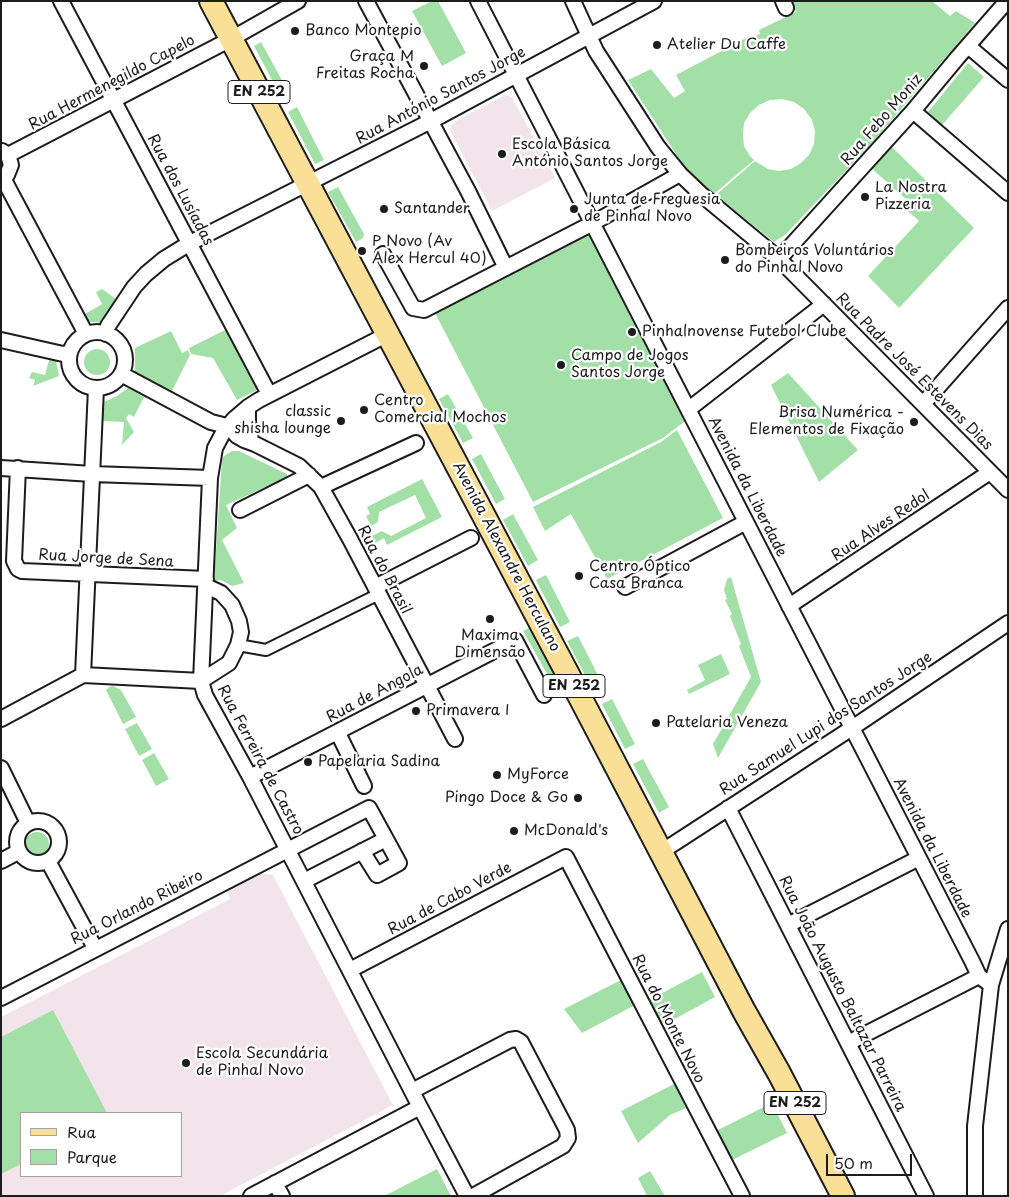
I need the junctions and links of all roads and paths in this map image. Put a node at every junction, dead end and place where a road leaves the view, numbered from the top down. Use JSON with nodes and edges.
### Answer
{"nodes":[{"id":1,"x":61,"y":1,"type":"edge"},
{"id":2,"x":211,"y":1,"type":"edge"},
{"id":3,"x":298,"y":1,"type":"edge"},
{"id":4,"x":366,"y":1,"type":"edge"},
{"id":5,"x":478,"y":1,"type":"edge"},
{"id":6,"x":573,"y":1,"type":"edge"},
{"id":7,"x":654,"y":1,"type":"edge"},
{"id":8,"x":1007,"y":1,"type":"edge"},
{"id":9,"x":1003,"y":17,"type":"edge"},
{"id":10,"x":590,"y":36,"type":"junction"},
{"id":11,"x":231,"y":39,"type":"junction"},
{"id":12,"x":968,"y":46,"type":"junction"},
{"id":13,"x":516,"y":76,"type":"junction"},
{"id":14,"x":1008,"y":80,"type":"edge"},
{"id":15,"x":114,"y":99,"type":"junction"},
{"id":16,"x":913,"y":111,"type":"junction"},
{"id":17,"x":431,"y":121,"type":"junction"},
{"id":18,"x":5,"y":153,"type":"edge"},
{"id":19,"x":680,"y":174,"type":"junction"},
{"id":20,"x":2,"y":178,"type":"edge"},
{"id":21,"x":307,"y":183,"type":"junction"},
{"id":22,"x":1008,"y":193,"type":"edge"},
{"id":23,"x":593,"y":223,"type":"junction"},
{"id":24,"x":190,"y":243,"type":"junction"},
{"id":25,"x":383,"y":254,"type":"dead end"},
{"id":26,"x":779,"y":259,"type":"junction"},
{"id":27,"x":506,"y":268,"type":"junction"},
{"id":28,"x":824,"y":304,"type":"junction"},
{"id":29,"x":1008,"y":308,"type":"edge"},
{"id":30,"x":86,"y":334,"type":"junction"},
{"id":31,"x":106,"y":334,"type":"junction"},
{"id":32,"x":388,"y":334,"type":"junction"},
{"id":33,"x":1,"y":340,"type":"edge"},
{"id":34,"x":70,"y":353,"type":"junction"},
{"id":35,"x":121,"y":374,"type":"junction"},
{"id":36,"x":96,"y":388,"type":"junction"},
{"id":37,"x":269,"y":394,"type":"junction"},
{"id":38,"x":923,"y":404,"type":"junction"},
{"id":39,"x":248,"y":407,"type":"junction"},
{"id":40,"x":689,"y":410,"type":"junction"},
{"id":41,"x":228,"y":426,"type":"junction"},
{"id":42,"x":251,"y":442,"type":"junction"},
{"id":43,"x":416,"y":443,"type":"dead end"},
{"id":44,"x":214,"y":453,"type":"junction"},
{"id":45,"x":1,"y":468,"type":"edge"},
{"id":46,"x":18,"y":468,"type":"junction"},
{"id":47,"x":990,"y":472,"type":"junction"},
{"id":48,"x":92,"y":474,"type":"junction"},
{"id":49,"x":309,"y":475,"type":"junction"},
{"id":50,"x":210,"y":478,"type":"junction"},
{"id":51,"x":321,"y":487,"type":"junction"},
{"id":52,"x":1008,"y":490,"type":"edge"},
{"id":53,"x":240,"y":510,"type":"dead end"},
{"id":54,"x":746,"y":522,"type":"junction"},
{"id":55,"x":471,"y":538,"type":"dead end"},
{"id":56,"x":87,"y":574,"type":"junction"},
{"id":57,"x":206,"y":583,"type":"junction"},
{"id":58,"x":624,"y":587,"type":"dead end"},
{"id":59,"x":377,"y":591,"type":"junction"},
{"id":60,"x":790,"y":606,"type":"junction"},
{"id":61,"x":1008,"y":623,"type":"edge"},
{"id":62,"x":238,"y":646,"type":"junction"},
{"id":63,"x":83,"y":674,"type":"junction"},
{"id":64,"x":201,"y":681,"type":"junction"},
{"id":65,"x":426,"y":686,"type":"junction"},
{"id":66,"x":544,"y":695,"type":"dead end"},
{"id":67,"x":1,"y":719,"type":"edge"},
{"id":68,"x":852,"y":728,"type":"junction"},
{"id":69,"x":338,"y":733,"type":"junction"},
{"id":70,"x":455,"y":739,"type":"dead end"},
{"id":71,"x":1,"y":768,"type":"edge"},
{"id":72,"x":250,"y":777,"type":"junction"},
{"id":73,"x":364,"y":786,"type":"dead end"},
{"id":74,"x":728,"y":808,"type":"junction"},
{"id":75,"x":28,"y":823,"type":"junction"},
{"id":76,"x":386,"y":839,"type":"junction"},
{"id":77,"x":287,"y":849,"type":"junction"},
{"id":78,"x":362,"y":851,"type":"junction"},
{"id":79,"x":18,"y":852,"type":"junction"},
{"id":80,"x":661,"y":852,"type":"junction"},
{"id":81,"x":566,"y":857,"type":"joint"},
{"id":82,"x":919,"y":858,"type":"junction"},
{"id":83,"x":1,"y":861,"type":"edge"},
{"id":84,"x":48,"y":861,"type":"junction"},
{"id":85,"x":304,"y":881,"type":"junction"},
{"id":86,"x":788,"y":925,"type":"junction"},
{"id":87,"x":1008,"y":929,"type":"edge"},
{"id":88,"x":95,"y":948,"type":"junction"},
{"id":89,"x":350,"y":970,"type":"junction"},
{"id":90,"x":980,"y":976,"type":"junction"},
{"id":91,"x":992,"y":985,"type":"junction"},
{"id":92,"x":1,"y":998,"type":"edge"},
{"id":93,"x":744,"y":1011,"type":"junction"},
{"id":94,"x":848,"y":1042,"type":"junction"},
{"id":95,"x":412,"y":1091,"type":"junction"},
{"id":96,"x":420,"y":1107,"type":"junction"},
{"id":97,"x":275,"y":1183,"type":"junction"},
{"id":98,"x":251,"y":1196,"type":"edge"},
{"id":99,"x":282,"y":1196,"type":"edge"},
{"id":100,"x":467,"y":1196,"type":"edge"},
{"id":101,"x":473,"y":1196,"type":"edge"},
{"id":102,"x":742,"y":1196,"type":"edge"},
{"id":103,"x":826,"y":1196,"type":"edge"},
{"id":104,"x":843,"y":1196,"type":"edge"},
{"id":105,"x":926,"y":1196,"type":"edge"},
{"id":106,"x":975,"y":1196,"type":"edge"}],
"edges":[{"from":1,"to":15,"type":"street","name":"Rua dos Lusíadas"},
{"from":2,"to":11,"type":"main road","number":"EN 252"},
{"from":3,"to":11,"type":"street","name":"Rua Hermenegildo Capelo"},
{"from":4,"to":17,"type":"street"},
{"from":5,"to":13,"type":"street","name":"Avenida da Liberdade"},
{"from":6,"to":10,"type":"street","name":"Rua Padre José Estevens Dias"},
{"from":7,"to":10,"type":"street","name":"Rua António Santos Jorge"},
{"from":8,"to":9,"type":"street","name":"Rua Febo Moniz"},
{"from":9,"to":12,"type":"street","name":"Rua Febo Moniz"},
{"from":10,"to":13,"type":"street","name":"Rua António Santos Jorge"},
{"from":10,"to":19,"type":"street","name":"Rua Padre José Estevens Dias"},
{"from":11,"to":15,"type":"street","name":"Rua Hermenegildo Capelo"},
{"from":11,"to":21,"type":"main road","number":"EN 252"},
{"from":12,"to":14,"type":"street"},
{"from":12,"to":16,"type":"street","name":"Rua Febo Moniz"},
{"from":13,"to":17,"type":"street","name":"Rua António Santos Jorge"},
{"from":13,"to":23,"type":"street","name":"Avenida da Liberdade"},
{"from":15,"to":18,"type":"street","name":"Rua Hermenegildo Capelo"},
{"from":15,"to":24,"type":"street","name":"Rua dos Lusíadas"},
{"from":16,"to":22,"type":"street"},
{"from":16,"to":26,"type":"street","name":"Rua Febo Moniz"},
{"from":17,"to":21,"type":"street","name":"Rua António Santos Jorge"},
{"from":17,"to":27,"type":"street"},
{"from":18,"to":20,"type":"street"},
{"from":19,"to":23,"type":"street"},
{"from":19,"to":26,"type":"street","name":"Rua Padre José Estevens Dias"},
{"from":20,"to":30,"type":"street"},
{"from":21,"to":24,"type":"street","name":"Rua António Santos Jorge"},
{"from":21,"to":32,"type":"main road","name":"Avenida Alexandre Herculano","number":"EN 252"},
{"from":23,"to":27,"type":"street"},
{"from":23,"to":40,"type":"street","name":"Avenida da Liberdade"},
{"from":24,"to":31,"type":"street","name":"Rua António Santos Jorge"},
{"from":24,"to":37,"type":"street","name":"Rua dos Lusíadas"},
{"from":25,"to":27,"type":"street"},
{"from":26,"to":28,"type":"street","name":"Rua Padre José Estevens Dias"},
{"from":28,"to":38,"type":"street","name":"Rua Padre José Estevens Dias"},
{"from":28,"to":40,"type":"street"},
{"from":29,"to":38,"type":"street"},
{"from":30,"to":31,"type":"street"},
{"from":30,"to":34,"type":"street"},
{"from":31,"to":35,"type":"street"},
{"from":32,"to":37,"type":"street","name":"Rua Ferreira de Castro"},
{"from":32,"to":80,"type":"main road","name":"Avenida Alexandre Herculano","number":"EN 252"},
{"from":33,"to":34,"type":"street"},
{"from":34,"to":36,"type":"street"},
{"from":35,"to":36,"type":"street"},
{"from":35,"to":41,"type":"street","name":"Rua do Brasil"},
{"from":36,"to":48,"type":"street"},
{"from":37,"to":39,"type":"street","name":"Rua Ferreira de Castro"},
{"from":38,"to":47,"type":"street","name":"Rua Padre José Estevens Dias"},
{"from":39,"to":41,"type":"street","name":"Rua Ferreira de Castro"},
{"from":39,"to":42,"type":"street"},
{"from":40,"to":54,"type":"street","name":"Avenida da Liberdade"},
{"from":41,"to":42,"type":"street","name":"Rua do Brasil"},
{"from":41,"to":44,"type":"street","name":"Rua Ferreira de Castro"},
{"from":42,"to":44,"type":"street"},
{"from":42,"to":49,"type":"street","name":"Rua do Brasil"},
{"from":43,"to":51,"type":"street"},
{"from":44,"to":50,"type":"street","name":"Rua Ferreira de Castro"},
{"from":45,"to":46,"type":"street"},
{"from":46,"to":48,"type":"street"},
{"from":46,"to":56,"type":"street","name":"Rua Jorge de Sena"},
{"from":47,"to":52,"type":"street","name":"Rua Padre José Estevens Dias"},
{"from":47,"to":60,"type":"street","name":"Rua Alves Redol"},
{"from":48,"to":50,"type":"street"},
{"from":48,"to":56,"type":"street"},
{"from":49,"to":51,"type":"street","name":"Rua do Brasil"},
{"from":49,"to":53,"type":"street"},
{"from":50,"to":57,"type":"street","name":"Rua Ferreira de Castro"},
{"from":51,"to":59,"type":"street","name":"Rua do Brasil"},
{"from":54,"to":58,"type":"street"},
{"from":54,"to":60,"type":"street","name":"Avenida da Liberdade"},
{"from":55,"to":59,"type":"street"},
{"from":56,"to":57,"type":"street","name":"Rua Jorge de Sena"},
{"from":56,"to":63,"type":"street"},
{"from":57,"to":62,"type":"street"},
{"from":57,"to":64,"type":"street","name":"Rua Ferreira de Castro"},
{"from":59,"to":62,"type":"street"},
{"from":59,"to":65,"type":"street","name":"Rua do Brasil"},
{"from":60,"to":68,"type":"street","name":"Avenida da Liberdade"},
{"from":61,"to":68,"type":"street","name":"Rua Samuel Lupi dos Santos Jorge"},
{"from":62,"to":64,"type":"street"},
{"from":63,"to":64,"type":"street"},
{"from":63,"to":67,"type":"street"},
{"from":64,"to":72,"type":"street","name":"Rua Ferreira de Castro"},
{"from":65,"to":66,"type":"street","name":"Rua de Angola"},
{"from":65,"to":69,"type":"street","name":"Rua de Angola"},
{"from":65,"to":70,"type":"street","name":"Rua do Brasil"},
{"from":68,"to":74,"type":"street","name":"Rua Samuel Lupi dos Santos Jorge"},
{"from":68,"to":82,"type":"street","name":"Avenida da Liberdade"},
{"from":69,"to":72,"type":"street","name":"Rua de Angola"},
{"from":69,"to":73,"type":"street"},
{"from":71,"to":75,"type":"street"},
{"from":72,"to":77,"type":"street","name":"Rua Ferreira de Castro"},
{"from":74,"to":80,"type":"street","name":"Rua Samuel Lupi dos Santos Jorge"},
{"from":74,"to":86,"type":"street","name":"Rua João Augusto Baltazar Parreira"},
{"from":75,"to":79,"type":"street"},
{"from":75,"to":84,"type":"street"},
{"from":76,"to":77,"type":"street","name":"Rua Orlando Ribeiro"},
{"from":76,"to":78,"type":"street"},
{"from":76,"to":78,"type":"street"},
{"from":77,"to":85,"type":"street","name":"Rua Ferreira de Castro"},
{"from":77,"to":88,"type":"street","name":"Rua Orlando Ribeiro"},
{"from":78,"to":85,"type":"street"},
{"from":79,"to":83,"type":"street"},
{"from":79,"to":84,"type":"street"},
{"from":80,"to":93,"type":"main road","name":"Avenida Alexandre Herculano","number":"EN 252"},
{"from":81,"to":89,"type":"street","name":"Rua de Cabo Verde"},
{"from":81,"to":102,"type":"street","name":"Rua do Monte Novo"},
{"from":82,"to":86,"type":"street"},
{"from":82,"to":90,"type":"street","name":"Avenida da Liberdade"},
{"from":84,"to":88,"type":"street"},
{"from":85,"to":89,"type":"street","name":"Rua Ferreira de Castro"},
{"from":86,"to":94,"type":"street","name":"Rua João Augusto Baltazar Parreira"},
{"from":87,"to":91,"type":"street"},
{"from":88,"to":92,"type":"street","name":"Rua Orlando Ribeiro"},
{"from":89,"to":95,"type":"street","name":"Rua Ferreira de Castro"},
{"from":90,"to":91,"type":"street","name":"Avenida da Liberdade"},
{"from":90,"to":94,"type":"street"},
{"from":91,"to":106,"type":"street"},
{"from":93,"to":103,"type":"main road","name":"Avenida Alexandre Herculano","number":"EN 252"},
{"from":93,"to":104,"type":"main road","name":"Avenida Alexandre Herculano","number":"EN 252"},
{"from":94,"to":105,"type":"street","name":"Rua João Augusto Baltazar Parreira"},
{"from":95,"to":96,"type":"street","name":"Rua Ferreira de Castro"},
{"from":95,"to":101,"type":"street"},
{"from":96,"to":97,"type":"street"},
{"from":96,"to":100,"type":"street","name":"Rua Ferreira de Castro"},
{"from":97,"to":98,"type":"street"},
{"from":97,"to":99,"type":"street"}]}
